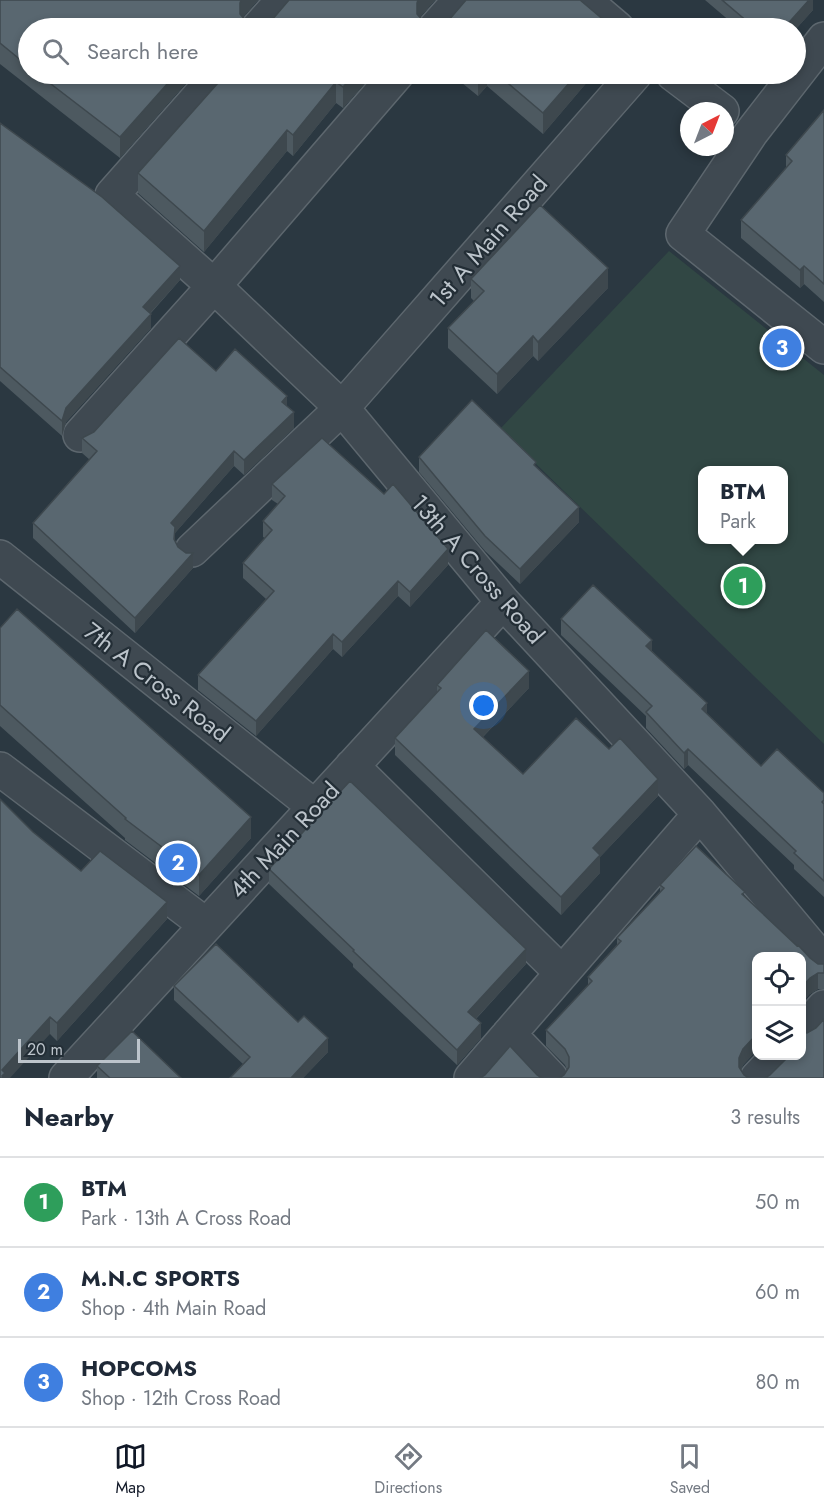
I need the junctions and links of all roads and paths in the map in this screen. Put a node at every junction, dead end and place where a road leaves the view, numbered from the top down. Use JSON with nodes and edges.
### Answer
{"nodes":[{"id":1,"x":283,"y":0,"type":"edge"},
{"id":2,"x":460,"y":0,"type":"edge"},
{"id":3,"x":584,"y":0,"type":"edge"},
{"id":4,"x":267,"y":18,"type":"edge"},
{"id":5,"x":444,"y":18,"type":"edge"},
{"id":6,"x":605,"y":18,"type":"edge"},
{"id":7,"x":824,"y":39,"type":"edge"},
{"id":8,"x":806,"y":62,"type":"edge"},
{"id":9,"x":210,"y":84,"type":"edge"},
{"id":10,"x":388,"y":84,"type":"edge"},
{"id":11,"x":626,"y":84,"type":"edge"},
{"id":12,"x":686,"y":84,"type":"edge"},
{"id":13,"x":789,"y":84,"type":"edge"},
{"id":14,"x":710,"y":102,"type":"edge"},
{"id":15,"x":734,"y":120,"type":"edge"},
{"id":16,"x":751,"y":133,"type":"junction"},
{"id":17,"x":214,"y":286,"type":"junction"},
{"id":18,"x":824,"y":347,"type":"edge"},
{"id":19,"x":342,"y":408,"type":"junction"},
{"id":20,"x":80,"y":435,"type":"dead end"},
{"id":21,"x":192,"y":550,"type":"edge"},
{"id":22,"x":0,"y":557,"type":"edge"},
{"id":23,"x":503,"y":602,"type":"junction"},
{"id":24,"x":352,"y":766,"type":"junction"},
{"id":25,"x":0,"y":769,"type":"edge"},
{"id":26,"x":315,"y":807,"type":"junction"},
{"id":27,"x":700,"y":814,"type":"junction"},
{"id":28,"x":206,"y":924,"type":"junction"},
{"id":29,"x":824,"y":962,"type":"edge"},
{"id":30,"x":562,"y":973,"type":"junction"},
{"id":31,"x":824,"y":1007,"type":"edge"},
{"id":32,"x":806,"y":1026,"type":"edge"},
{"id":33,"x":509,"y":1034,"type":"junction"},
{"id":34,"x":774,"y":1060,"type":"edge"},
{"id":35,"x":66,"y":1078,"type":"edge"},
{"id":36,"x":471,"y":1078,"type":"edge"},
{"id":37,"x":551,"y":1078,"type":"edge"},
{"id":38,"x":757,"y":1078,"type":"edge"}],
"edges":[{"from":1,"to":4,"type":"street"},
{"from":2,"to":5,"type":"street"},
{"from":3,"to":6,"type":"street"},
{"from":7,"to":8,"type":"street"},
{"from":9,"to":17,"type":"street","name":"13th A Cross Road"},
{"from":10,"to":17,"type":"street"},
{"from":11,"to":19,"type":"street","name":"1st A Main Road"},
{"from":12,"to":14,"type":"street"},
{"from":13,"to":16,"type":"street"},
{"from":15,"to":16,"type":"street"},
{"from":16,"to":18,"type":"street"},
{"from":17,"to":19,"type":"street","name":"13th A Cross Road"},
{"from":17,"to":20,"type":"street"},
{"from":19,"to":21,"type":"street","name":"1st A Main Road"},
{"from":19,"to":23,"type":"street","name":"13th A Cross Road"},
{"from":22,"to":26,"type":"street","name":"7th A Cross Road"},
{"from":23,"to":24,"type":"street","name":"4th Main Road"},
{"from":23,"to":27,"type":"street","name":"13th A Cross Road"},
{"from":24,"to":26,"type":"street","name":"4th Main Road"},
{"from":24,"to":30,"type":"street"},
{"from":25,"to":28,"type":"street"},
{"from":26,"to":28,"type":"street","name":"4th Main Road"},
{"from":27,"to":29,"type":"street","name":"13th A Cross Road"},
{"from":27,"to":30,"type":"street"},
{"from":28,"to":35,"type":"street","name":"4th Main Road"},
{"from":30,"to":33,"type":"street"},
{"from":31,"to":32,"type":"street"},
{"from":33,"to":36,"type":"street"},
{"from":33,"to":37,"type":"street"},
{"from":34,"to":38,"type":"street"}]}
